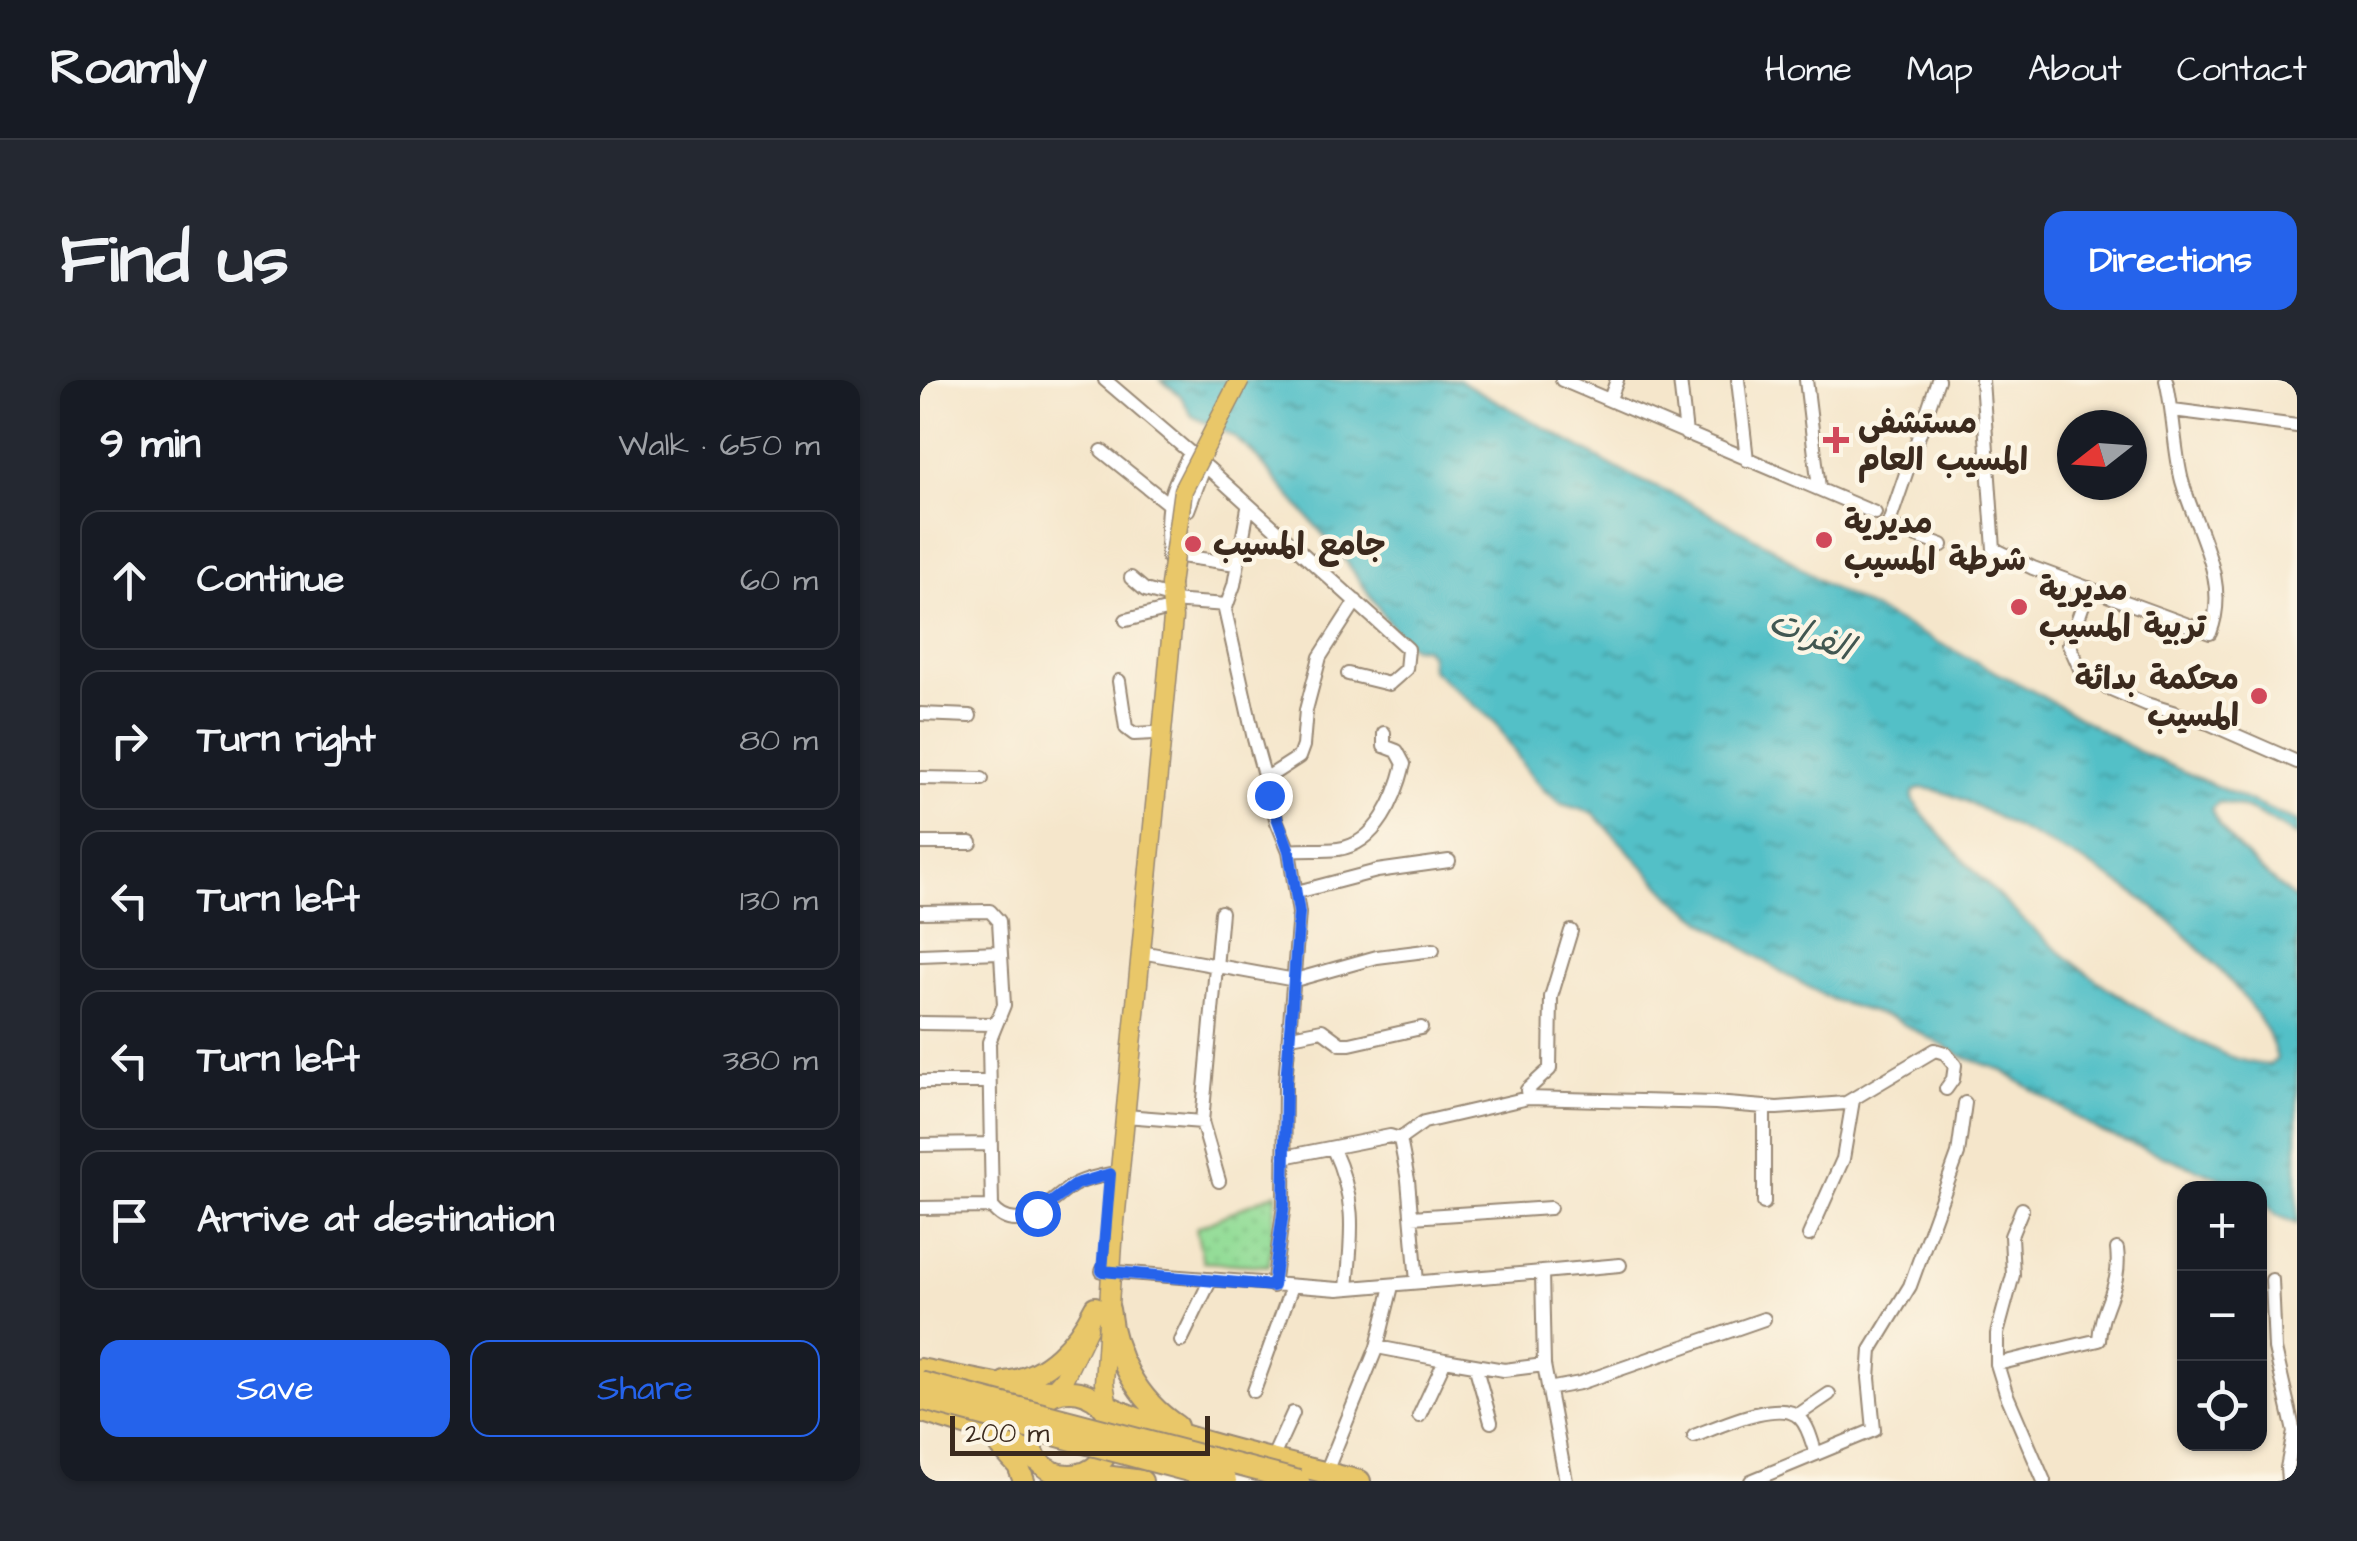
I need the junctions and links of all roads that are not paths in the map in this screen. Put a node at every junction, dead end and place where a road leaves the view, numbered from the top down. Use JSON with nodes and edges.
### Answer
{"nodes":[{"id":1,"x":1105,"y":380,"type":"edge"},
{"id":2,"x":1240,"y":380,"type":"edge"},
{"id":3,"x":1562,"y":380,"type":"edge"},
{"id":4,"x":1617,"y":380,"type":"edge"},
{"id":5,"x":1680,"y":380,"type":"edge"},
{"id":6,"x":1738,"y":380,"type":"edge"},
{"id":7,"x":1806,"y":380,"type":"edge"},
{"id":8,"x":1938,"y":380,"type":"edge"},
{"id":9,"x":1982,"y":380,"type":"edge"},
{"id":10,"x":2166,"y":380,"type":"edge"},
{"id":11,"x":1598,"y":386,"type":"edge"},
{"id":12,"x":1610,"y":399,"type":"junction"},
{"id":13,"x":2173,"y":410,"type":"junction"},
{"id":14,"x":2297,"y":426,"type":"edge"},
{"id":15,"x":1686,"y":434,"type":"junction"},
{"id":16,"x":1102,"y":451,"type":"dead end"},
{"id":17,"x":1190,"y":454,"type":"junction"},
{"id":18,"x":1747,"y":460,"type":"junction"},
{"id":19,"x":1205,"y":466,"type":"junction"},
{"id":20,"x":1820,"y":488,"type":"junction"},
{"id":21,"x":1167,"y":503,"type":"junction"},
{"id":22,"x":1248,"y":508,"type":"junction"},
{"id":23,"x":1875,"y":513,"type":"dead end"},
{"id":24,"x":1942,"y":545,"type":"dead end"},
{"id":25,"x":1181,"y":556,"type":"junction"},
{"id":26,"x":1236,"y":564,"type":"junction"},
{"id":27,"x":1131,"y":578,"type":"dead end"},
{"id":28,"x":2088,"y":588,"type":"junction"},
{"id":29,"x":1170,"y":598,"type":"junction"},
{"id":30,"x":1356,"y":601,"type":"junction"},
{"id":31,"x":1227,"y":605,"type":"junction"},
{"id":32,"x":1126,"y":620,"type":"dead end"},
{"id":33,"x":1348,"y":674,"type":"dead end"},
{"id":34,"x":1119,"y":681,"type":"dead end"},
{"id":35,"x":920,"y":714,"type":"edge"},
{"id":36,"x":970,"y":716,"type":"dead end"},
{"id":37,"x":1154,"y":733,"type":"junction"},
{"id":38,"x":1384,"y":733,"type":"dead end"},
{"id":39,"x":2297,"y":762,"type":"edge"},
{"id":40,"x":920,"y":778,"type":"edge"},
{"id":41,"x":982,"y":779,"type":"dead end"},
{"id":42,"x":1265,"y":779,"type":"junction"},
{"id":43,"x":920,"y":842,"type":"edge"},
{"id":44,"x":971,"y":843,"type":"dead end"},
{"id":45,"x":1289,"y":851,"type":"junction"},
{"id":46,"x":1449,"y":860,"type":"dead end"},
{"id":47,"x":1297,"y":892,"type":"junction"},
{"id":48,"x":920,"y":912,"type":"edge"},
{"id":49,"x":1221,"y":912,"type":"dead end"},
{"id":50,"x":1570,"y":931,"type":"dead end"},
{"id":51,"x":1433,"y":950,"type":"dead end"},
{"id":52,"x":999,"y":952,"type":"junction"},
{"id":53,"x":1141,"y":952,"type":"junction"},
{"id":54,"x":920,"y":955,"type":"edge"},
{"id":55,"x":1216,"y":966,"type":"junction"},
{"id":56,"x":1295,"y":980,"type":"junction"},
{"id":57,"x":920,"y":1023,"type":"edge"},
{"id":58,"x":995,"y":1024,"type":"junction"},
{"id":59,"x":1421,"y":1028,"type":"dead end"},
{"id":60,"x":1291,"y":1036,"type":"junction"},
{"id":61,"x":920,"y":1082,"type":"edge"},
{"id":62,"x":988,"y":1082,"type":"junction"},
{"id":63,"x":1946,"y":1088,"type":"dead end"},
{"id":64,"x":1528,"y":1098,"type":"junction"},
{"id":65,"x":1853,"y":1100,"type":"junction"},
{"id":66,"x":1965,"y":1103,"type":"dead end"},
{"id":67,"x":1764,"y":1107,"type":"junction"},
{"id":68,"x":1125,"y":1116,"type":"junction"},
{"id":69,"x":1202,"y":1122,"type":"junction"},
{"id":70,"x":1400,"y":1139,"type":"junction"},
{"id":71,"x":989,"y":1144,"type":"junction"},
{"id":72,"x":920,"y":1146,"type":"edge"},
{"id":73,"x":1334,"y":1150,"type":"junction"},
{"id":74,"x":1284,"y":1157,"type":"junction"},
{"id":75,"x":1110,"y":1174,"type":"junction"},
{"id":76,"x":1219,"y":1181,"type":"dead end"},
{"id":77,"x":1764,"y":1203,"type":"dead end"},
{"id":78,"x":920,"y":1208,"type":"edge"},
{"id":79,"x":992,"y":1208,"type":"junction"},
{"id":80,"x":1550,"y":1208,"type":"dead end"},
{"id":81,"x":2022,"y":1209,"type":"dead end"},
{"id":82,"x":1412,"y":1217,"type":"junction"},
{"id":83,"x":1809,"y":1235,"type":"dead end"},
{"id":84,"x":2117,"y":1249,"type":"dead end"},
{"id":85,"x":1620,"y":1264,"type":"dead end"},
{"id":86,"x":1107,"y":1272,"type":"junction"},
{"id":87,"x":1542,"y":1272,"type":"junction"},
{"id":88,"x":2272,"y":1280,"type":"dead end"},
{"id":89,"x":1210,"y":1281,"type":"junction"},
{"id":90,"x":1417,"y":1282,"type":"junction"},
{"id":91,"x":1273,"y":1286,"type":"junction"},
{"id":92,"x":1292,"y":1286,"type":"junction"},
{"id":93,"x":1392,"y":1286,"type":"junction"},
{"id":94,"x":1347,"y":1288,"type":"junction"},
{"id":95,"x":1102,"y":1308,"type":"junction"},
{"id":96,"x":1764,"y":1320,"type":"dead end"},
{"id":97,"x":1181,"y":1341,"type":"dead end"},
{"id":98,"x":1377,"y":1347,"type":"junction"},
{"id":99,"x":1445,"y":1360,"type":"junction"},
{"id":100,"x":1998,"y":1364,"type":"junction"},
{"id":101,"x":1475,"y":1365,"type":"junction"},
{"id":102,"x":1544,"y":1365,"type":"junction"},
{"id":103,"x":920,"y":1368,"type":"edge"},
{"id":104,"x":920,"y":1382,"type":"edge"},
{"id":105,"x":982,"y":1382,"type":"junction"},
{"id":106,"x":1548,"y":1389,"type":"junction"},
{"id":107,"x":1254,"y":1391,"type":"dead end"},
{"id":108,"x":1830,"y":1394,"type":"dead end"},
{"id":109,"x":920,"y":1399,"type":"edge"},
{"id":110,"x":1079,"y":1401,"type":"junction"},
{"id":111,"x":920,"y":1411,"type":"edge"},
{"id":112,"x":1293,"y":1413,"type":"dead end"},
{"id":113,"x":1798,"y":1415,"type":"junction"},
{"id":114,"x":1419,"y":1416,"type":"dead end"},
{"id":115,"x":1491,"y":1422,"type":"dead end"},
{"id":116,"x":968,"y":1425,"type":"junction"},
{"id":117,"x":1694,"y":1436,"type":"dead end"},
{"id":118,"x":1196,"y":1437,"type":"junction"},
{"id":119,"x":1816,"y":1454,"type":"junction"},
{"id":120,"x":1272,"y":1460,"type":"junction"},
{"id":121,"x":1034,"y":1462,"type":"edge"},
{"id":122,"x":1326,"y":1472,"type":"junction"},
{"id":123,"x":1078,"y":1477,"type":"edge"},
{"id":124,"x":1024,"y":1481,"type":"edge"},
{"id":125,"x":1142,"y":1481,"type":"edge"},
{"id":126,"x":1226,"y":1481,"type":"edge"},
{"id":127,"x":1300,"y":1481,"type":"edge"},
{"id":128,"x":1360,"y":1481,"type":"edge"},
{"id":129,"x":1566,"y":1481,"type":"edge"},
{"id":130,"x":1751,"y":1481,"type":"edge"},
{"id":131,"x":2044,"y":1481,"type":"edge"},
{"id":132,"x":2288,"y":1481,"type":"edge"}],
"edges":[{"from":1,"to":17,"type":"street"},
{"from":2,"to":29,"type":"main road","bridge":true},
{"from":3,"to":11,"type":"street"},
{"from":4,"to":12,"type":"street"},
{"from":5,"to":15,"type":"street"},
{"from":6,"to":18,"type":"street"},
{"from":7,"to":20,"type":"street"},
{"from":8,"to":24,"type":"street"},
{"from":9,"to":28,"type":"street"},
{"from":10,"to":13,"type":"street"},
{"from":11,"to":12,"type":"street"},
{"from":12,"to":15,"type":"street"},
{"from":13,"to":14,"type":"street"},
{"from":13,"to":28,"type":"street"},
{"from":15,"to":18,"type":"street"},
{"from":16,"to":21,"type":"street"},
{"from":17,"to":19,"type":"street"},
{"from":17,"to":21,"type":"street"},
{"from":18,"to":20,"type":"street"},
{"from":19,"to":22,"type":"street"},
{"from":19,"to":25,"type":"street"},
{"from":20,"to":23,"type":"street"},
{"from":21,"to":29,"type":"street"},
{"from":22,"to":26,"type":"street"},
{"from":22,"to":30,"type":"street"},
{"from":25,"to":26,"type":"street"},
{"from":25,"to":29,"type":"street"},
{"from":26,"to":31,"type":"street"},
{"from":27,"to":29,"type":"street"},
{"from":28,"to":39,"type":"street"},
{"from":29,"to":31,"type":"street"},
{"from":29,"to":32,"type":"street"},
{"from":29,"to":37,"type":"main road"},
{"from":29,"to":53,"type":"main road"},
{"from":30,"to":33,"type":"street"},
{"from":30,"to":42,"type":"street"},
{"from":31,"to":42,"type":"street"},
{"from":34,"to":37,"type":"street"},
{"from":35,"to":36,"type":"street"},
{"from":37,"to":75,"type":"main road"},
{"from":38,"to":45,"type":"street"},
{"from":40,"to":41,"type":"street"},
{"from":42,"to":45,"type":"street"},
{"from":43,"to":44,"type":"street"},
{"from":45,"to":47,"type":"street"},
{"from":46,"to":47,"type":"street"},
{"from":47,"to":56,"type":"street"},
{"from":48,"to":52,"type":"street"},
{"from":49,"to":55,"type":"street"},
{"from":50,"to":64,"type":"street"},
{"from":51,"to":56,"type":"street"},
{"from":52,"to":54,"type":"street"},
{"from":52,"to":58,"type":"street"},
{"from":53,"to":55,"type":"street"},
{"from":53,"to":68,"type":"main road"},
{"from":55,"to":56,"type":"street"},
{"from":55,"to":69,"type":"street"},
{"from":56,"to":60,"type":"street"},
{"from":57,"to":58,"type":"street"},
{"from":58,"to":62,"type":"street"},
{"from":59,"to":60,"type":"street"},
{"from":60,"to":74,"type":"street"},
{"from":61,"to":62,"type":"street"},
{"from":62,"to":71,"type":"street"},
{"from":63,"to":65,"type":"street"},
{"from":64,"to":67,"type":"street"},
{"from":64,"to":70,"type":"street"},
{"from":65,"to":67,"type":"street"},
{"from":65,"to":83,"type":"street"},
{"from":66,"to":119,"type":"street"},
{"from":67,"to":77,"type":"street"},
{"from":68,"to":69,"type":"street"},
{"from":68,"to":86,"type":"main road"},
{"from":69,"to":76,"type":"street"},
{"from":70,"to":73,"type":"street"},
{"from":70,"to":82,"type":"street"},
{"from":71,"to":72,"type":"street"},
{"from":71,"to":79,"type":"street"},
{"from":73,"to":74,"type":"street"},
{"from":73,"to":94,"type":"street"},
{"from":74,"to":91,"type":"street"},
{"from":75,"to":79,"type":"street"},
{"from":75,"to":86,"type":"main road"},
{"from":78,"to":79,"type":"street"},
{"from":80,"to":82,"type":"street"},
{"from":81,"to":100,"type":"street"},
{"from":82,"to":90,"type":"street"},
{"from":84,"to":100,"type":"street"},
{"from":85,"to":87,"type":"street"},
{"from":86,"to":89,"type":"street"},
{"from":86,"to":95,"type":"main road"},
{"from":87,"to":90,"type":"street"},
{"from":87,"to":102,"type":"street"},
{"from":88,"to":132,"type":"street"},
{"from":89,"to":91,"type":"street"},
{"from":89,"to":97,"type":"street"},
{"from":90,"to":93,"type":"street"},
{"from":91,"to":92,"type":"street"},
{"from":92,"to":94,"type":"street"},
{"from":92,"to":107,"type":"street"},
{"from":93,"to":94,"type":"street"},
{"from":93,"to":98,"type":"street"},
{"from":95,"to":105,"type":"highway"},
{"from":95,"to":110,"type":"main road"},
{"from":95,"to":110,"type":"main road"},
{"from":95,"to":118,"type":"highway"},
{"from":96,"to":106,"type":"street"},
{"from":98,"to":99,"type":"street"},
{"from":98,"to":122,"type":"street"},
{"from":99,"to":101,"type":"street"},
{"from":99,"to":114,"type":"street"},
{"from":100,"to":131,"type":"street"},
{"from":101,"to":102,"type":"street"},
{"from":101,"to":115,"type":"street"},
{"from":102,"to":106,"type":"street"},
{"from":103,"to":105,"type":"highway"},
{"from":104,"to":127,"type":"highway","bridge":true},
{"from":105,"to":110,"type":"highway"},
{"from":106,"to":129,"type":"street"},
{"from":108,"to":113,"type":"street"},
{"from":109,"to":126,"type":"highway","bridge":true},
{"from":110,"to":118,"type":"highway"},
{"from":110,"to":121,"type":"highway"},
{"from":110,"to":123,"type":"highway"},
{"from":111,"to":116,"type":"highway"},
{"from":112,"to":120,"type":"street"},
{"from":113,"to":117,"type":"street"},
{"from":113,"to":119,"type":"street"},
{"from":116,"to":121,"type":"highway"},
{"from":116,"to":124,"type":"highway"},
{"from":118,"to":120,"type":"highway"},
{"from":119,"to":130,"type":"street"},
{"from":120,"to":122,"type":"highway"},
{"from":121,"to":123,"type":"highway"},
{"from":122,"to":128,"type":"highway"},
{"from":123,"to":125,"type":"highway"}]}
